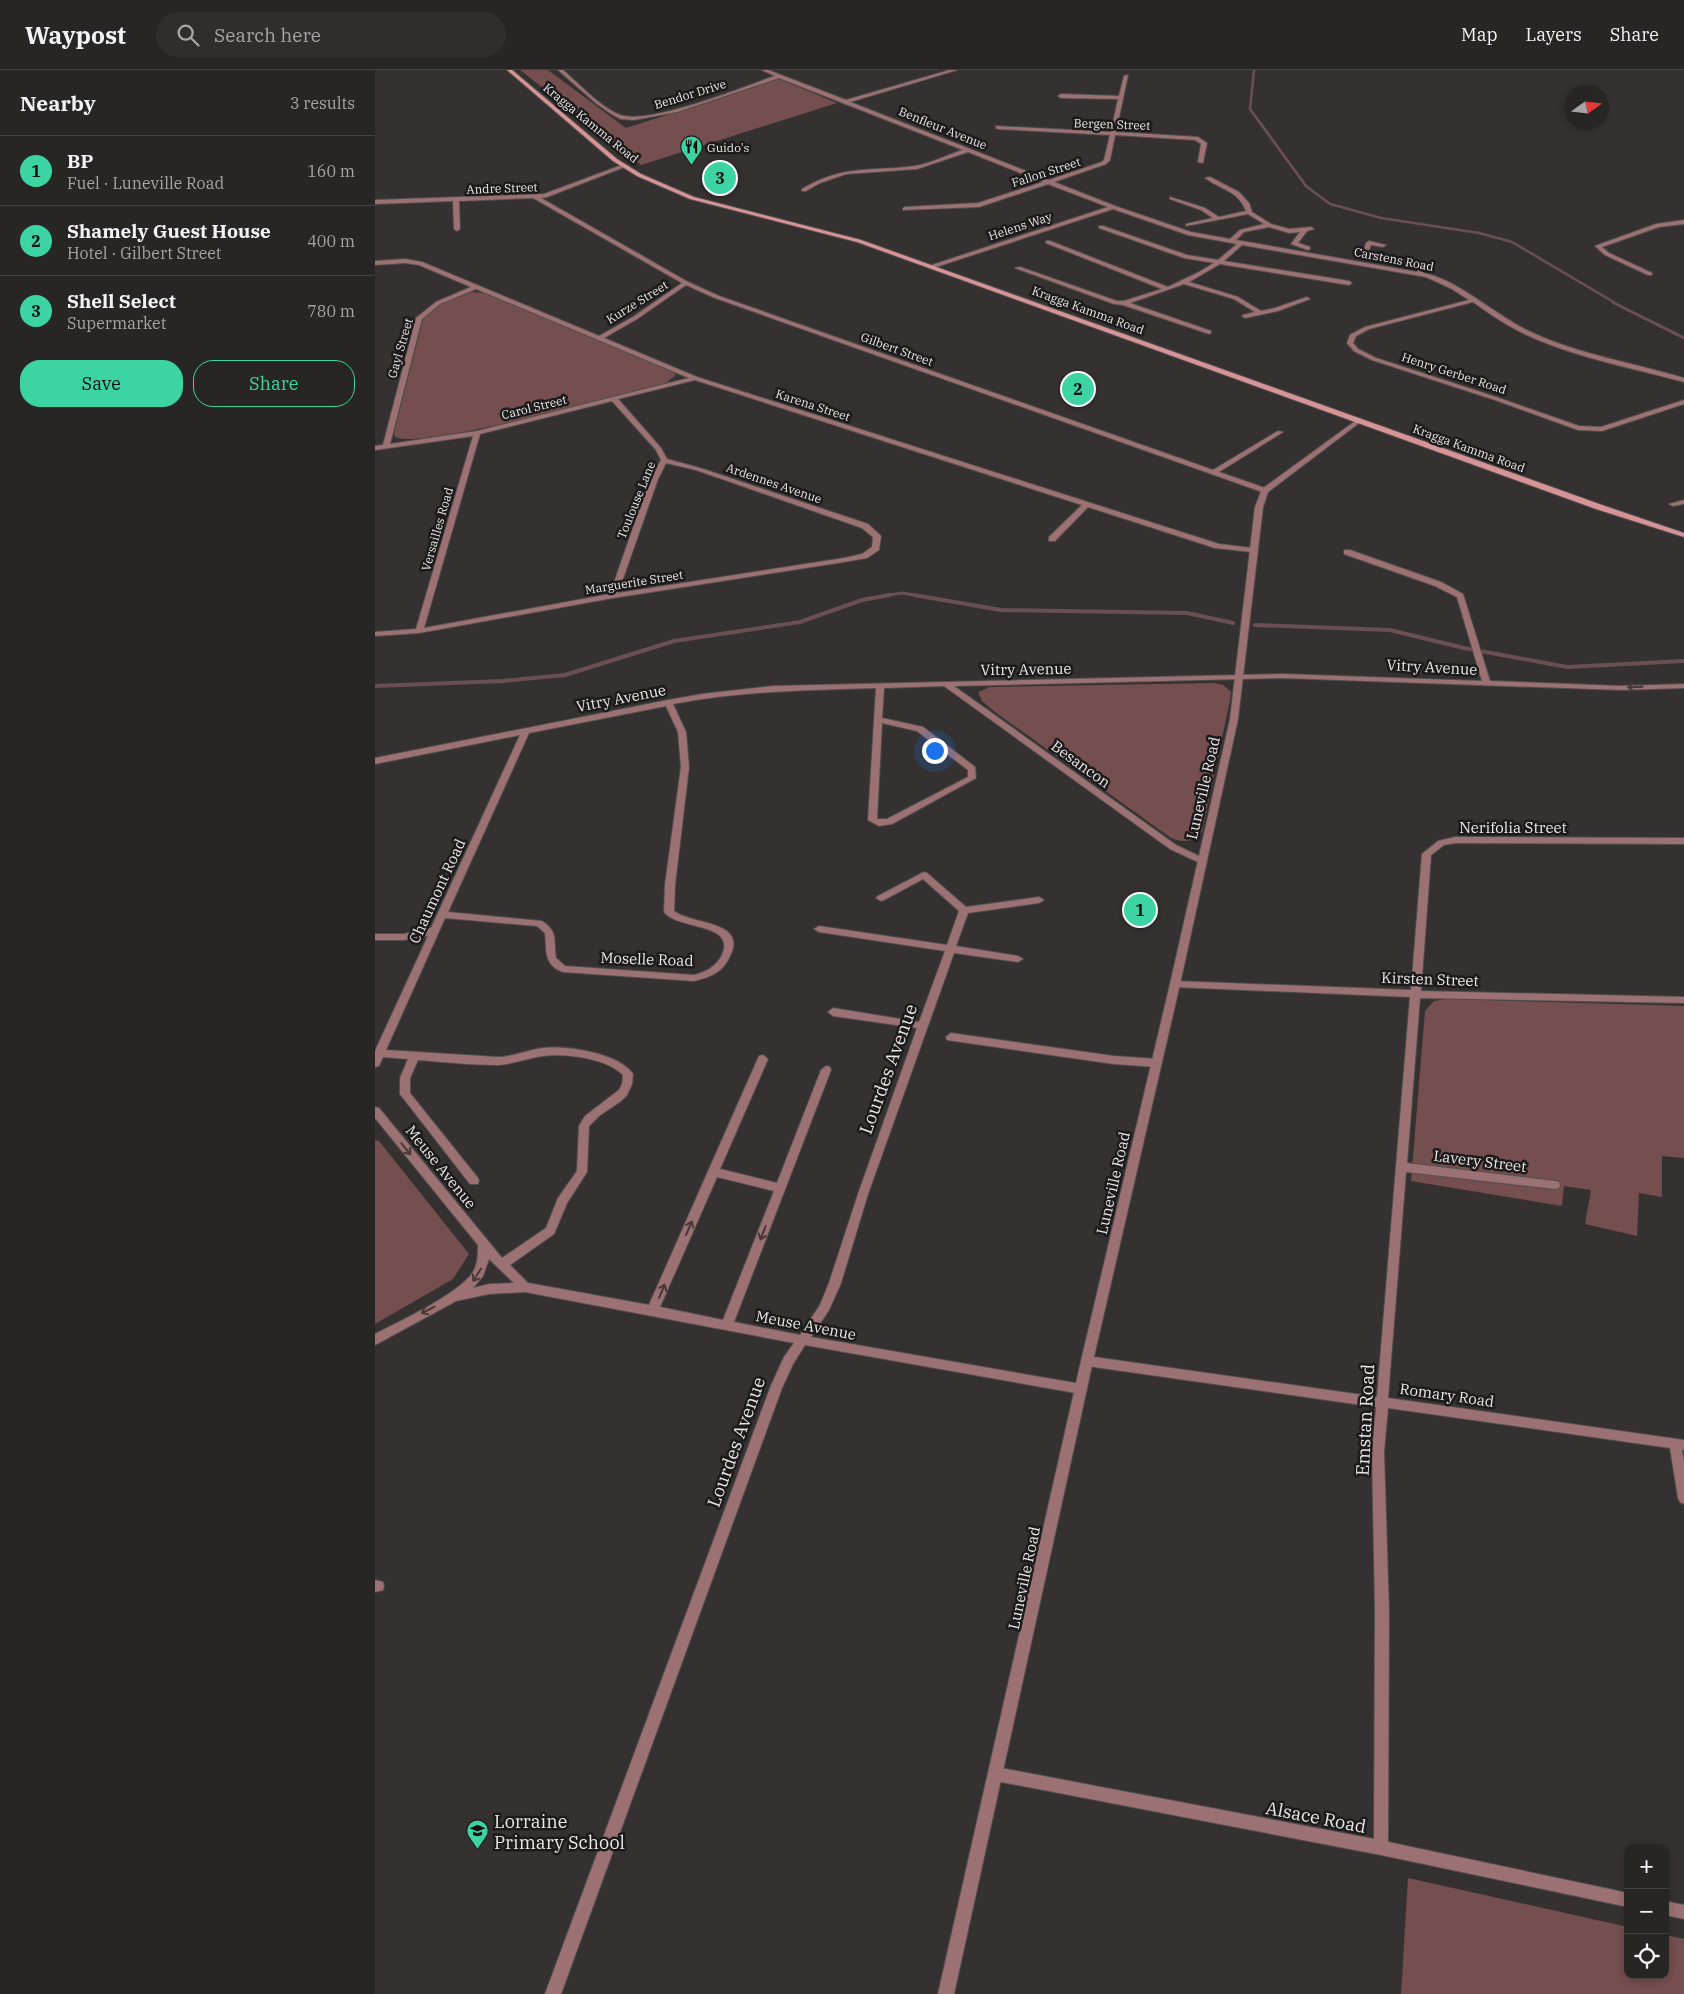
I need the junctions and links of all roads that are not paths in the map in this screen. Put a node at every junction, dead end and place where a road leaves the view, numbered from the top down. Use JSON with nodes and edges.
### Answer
{"nodes":[{"id":1,"x":509,"y":70,"type":"edge"},
{"id":2,"x":560,"y":70,"type":"edge"},
{"id":3,"x":764,"y":70,"type":"edge"},
{"id":4,"x":955,"y":70,"type":"edge"},
{"id":5,"x":780,"y":76,"type":"junction"},
{"id":6,"x":1126,"y":76,"type":"dead end"},
{"id":7,"x":1061,"y":96,"type":"dead end"},
{"id":8,"x":1121,"y":98,"type":"junction"},
{"id":9,"x":848,"y":101,"type":"junction"},
{"id":10,"x":998,"y":127,"type":"dead end"},
{"id":11,"x":1114,"y":134,"type":"junction"},
{"id":12,"x":969,"y":150,"type":"junction"},
{"id":13,"x":1201,"y":162,"type":"dead end"},
{"id":14,"x":624,"y":166,"type":"junction"},
{"id":15,"x":1208,"y":178,"type":"dead end"},
{"id":16,"x":1050,"y":181,"type":"junction"},
{"id":17,"x":804,"y":190,"type":"dead end"},
{"id":18,"x":535,"y":197,"type":"junction"},
{"id":19,"x":1172,"y":198,"type":"dead end"},
{"id":20,"x":456,"y":199,"type":"junction"},
{"id":21,"x":375,"y":202,"type":"edge"},
{"id":22,"x":1113,"y":207,"type":"junction"},
{"id":23,"x":905,"y":209,"type":"dead end"},
{"id":24,"x":1249,"y":212,"type":"junction"},
{"id":25,"x":1217,"y":218,"type":"junction"},
{"id":26,"x":1684,"y":222,"type":"edge"},
{"id":27,"x":1188,"y":225,"type":"dead end"},
{"id":28,"x":1269,"y":225,"type":"junction"},
{"id":29,"x":1101,"y":227,"type":"dead end"},
{"id":30,"x":457,"y":229,"type":"dead end"},
{"id":31,"x":1311,"y":229,"type":"dead end"},
{"id":32,"x":1304,"y":231,"type":"junction"},
{"id":33,"x":1232,"y":241,"type":"junction"},
{"id":34,"x":1048,"y":242,"type":"dead end"},
{"id":35,"x":1241,"y":243,"type":"junction"},
{"id":36,"x":1383,"y":244,"type":"dead end"},
{"id":37,"x":1363,"y":257,"type":"junction"},
{"id":38,"x":1220,"y":262,"type":"junction"},
{"id":39,"x":375,"y":263,"type":"edge"},
{"id":40,"x":934,"y":266,"type":"junction"},
{"id":41,"x":1018,"y":268,"type":"dead end"},
{"id":42,"x":1420,"y":274,"type":"junction"},
{"id":43,"x":1650,"y":274,"type":"dead end"},
{"id":44,"x":1186,"y":283,"type":"junction"},
{"id":45,"x":1349,"y":283,"type":"dead end"},
{"id":46,"x":686,"y":284,"type":"junction"},
{"id":47,"x":475,"y":286,"type":"junction"},
{"id":48,"x":1168,"y":289,"type":"junction"},
{"id":49,"x":1307,"y":299,"type":"dead end"},
{"id":50,"x":1475,"y":300,"type":"junction"},
{"id":51,"x":1124,"y":303,"type":"junction"},
{"id":52,"x":1260,"y":313,"type":"junction"},
{"id":53,"x":1245,"y":316,"type":"dead end"},
{"id":54,"x":1209,"y":332,"type":"dead end"},
{"id":55,"x":599,"y":338,"type":"junction"},
{"id":56,"x":695,"y":378,"type":"junction"},
{"id":57,"x":1684,"y":380,"type":"edge"},
{"id":58,"x":613,"y":399,"type":"junction"},
{"id":59,"x":1684,"y":402,"type":"edge"},
{"id":60,"x":1360,"y":420,"type":"junction"},
{"id":61,"x":1280,"y":432,"type":"dead end"},
{"id":62,"x":477,"y":433,"type":"junction"},
{"id":63,"x":386,"y":446,"type":"junction"},
{"id":64,"x":375,"y":448,"type":"edge"},
{"id":65,"x":664,"y":460,"type":"junction"},
{"id":66,"x":1213,"y":473,"type":"junction"},
{"id":67,"x":1265,"y":491,"type":"junction"},
{"id":68,"x":1684,"y":502,"type":"edge"},
{"id":69,"x":1087,"y":504,"type":"junction"},
{"id":70,"x":1673,"y":504,"type":"dead end"},
{"id":71,"x":874,"y":531,"type":"joint"},
{"id":72,"x":1684,"y":534,"type":"edge"},
{"id":73,"x":1052,"y":539,"type":"dead end"},
{"id":74,"x":1252,"y":550,"type":"junction"},
{"id":75,"x":1347,"y":552,"type":"dead end"},
{"id":76,"x":613,"y":596,"type":"junction"},
{"id":77,"x":419,"y":631,"type":"junction"},
{"id":78,"x":375,"y":634,"type":"edge"},
{"id":79,"x":1239,"y":677,"type":"junction"},
{"id":80,"x":946,"y":684,"type":"junction"},
{"id":81,"x":1487,"y":684,"type":"junction"},
{"id":82,"x":880,"y":686,"type":"junction"},
{"id":83,"x":1684,"y":686,"type":"edge"},
{"id":84,"x":668,"y":702,"type":"junction"},
{"id":85,"x":877,"y":719,"type":"junction"},
{"id":86,"x":526,"y":731,"type":"junction"},
{"id":87,"x":375,"y":761,"type":"edge"},
{"id":88,"x":1684,"y":840,"type":"edge"},
{"id":89,"x":1202,"y":861,"type":"junction"},
{"id":90,"x":881,"y":898,"type":"dead end"},
{"id":91,"x":1039,"y":900,"type":"dead end"},
{"id":92,"x":964,"y":910,"type":"junction"},
{"id":93,"x":442,"y":915,"type":"junction"},
{"id":94,"x":819,"y":929,"type":"dead end"},
{"id":95,"x":435,"y":932,"type":"junction"},
{"id":96,"x":375,"y":937,"type":"edge"},
{"id":97,"x":951,"y":948,"type":"junction"},
{"id":98,"x":1018,"y":959,"type":"dead end"},
{"id":99,"x":1175,"y":984,"type":"junction"},
{"id":100,"x":1417,"y":994,"type":"junction"},
{"id":101,"x":1684,"y":1000,"type":"edge"},
{"id":102,"x":833,"y":1012,"type":"dead end"},
{"id":103,"x":923,"y":1026,"type":"junction"},
{"id":104,"x":951,"y":1037,"type":"dead end"},
{"id":105,"x":379,"y":1053,"type":"junction"},
{"id":106,"x":414,"y":1056,"type":"junction"},
{"id":107,"x":763,"y":1059,"type":"dead end"},
{"id":108,"x":375,"y":1063,"type":"edge"},
{"id":109,"x":1157,"y":1063,"type":"junction"},
{"id":110,"x":826,"y":1070,"type":"dead end"},
{"id":111,"x":375,"y":1111,"type":"edge"},
{"id":112,"x":1402,"y":1167,"type":"junction"},
{"id":113,"x":713,"y":1172,"type":"junction"},
{"id":114,"x":474,"y":1181,"type":"dead end"},
{"id":115,"x":1555,"y":1185,"type":"dead end"},
{"id":116,"x":781,"y":1188,"type":"junction"},
{"id":117,"x":483,"y":1242,"type":"junction"},
{"id":118,"x":501,"y":1265,"type":"junction"},
{"id":119,"x":525,"y":1287,"type":"junction"},
{"id":120,"x":453,"y":1297,"type":"junction"},
{"id":121,"x":653,"y":1310,"type":"junction"},
{"id":122,"x":727,"y":1325,"type":"junction"},
{"id":123,"x":375,"y":1340,"type":"edge"},
{"id":124,"x":802,"y":1340,"type":"junction"},
{"id":125,"x":1087,"y":1361,"type":"junction"},
{"id":126,"x":1081,"y":1389,"type":"junction"},
{"id":127,"x":1382,"y":1402,"type":"junction"},
{"id":128,"x":1679,"y":1445,"type":"edge"},
{"id":129,"x":1684,"y":1498,"type":"edge"},
{"id":130,"x":996,"y":1774,"type":"junction"},
{"id":131,"x":1381,"y":1848,"type":"junction"},
{"id":132,"x":1624,"y":1899,"type":"edge"},
{"id":133,"x":1669,"y":1909,"type":"edge"},
{"id":134,"x":1684,"y":1912,"type":"edge"},
{"id":135,"x":553,"y":1994,"type":"edge"},
{"id":136,"x":946,"y":1994,"type":"edge"}],
"edges":[{"from":1,"to":14,"type":"main road","name":"Kragga Kamma Road"},
{"from":2,"to":5,"type":"street","name":"Bendor Drive"},
{"from":3,"to":5,"type":"street","name":"Benfleur Avenue"},
{"from":4,"to":9,"type":"street"},
{"from":5,"to":9,"type":"street","name":"Benfleur Avenue"},
{"from":6,"to":8,"type":"street","name":"Fallon Street"},
{"from":7,"to":8,"type":"street"},
{"from":8,"to":11,"type":"street","name":"Fallon Street"},
{"from":9,"to":12,"type":"street","name":"Benfleur Avenue"},
{"from":10,"to":11,"type":"street","name":"Bergen Street"},
{"from":11,"to":13,"type":"street","name":"Bergen Street"},
{"from":11,"to":16,"type":"street","name":"Fallon Street"},
{"from":12,"to":16,"type":"street","name":"Benfleur Avenue"},
{"from":12,"to":17,"type":"street"},
{"from":14,"to":18,"type":"street","name":"Andre Street"},
{"from":14,"to":40,"type":"main road","name":"Kragga Kamma Road"},
{"from":15,"to":24,"type":"street"},
{"from":16,"to":22,"type":"street","name":"Benfleur Avenue"},
{"from":16,"to":23,"type":"street","name":"Fallon Street"},
{"from":18,"to":20,"type":"street","name":"Andre Street"},
{"from":18,"to":46,"type":"street","name":"Gilbert Street"},
{"from":19,"to":25,"type":"street"},
{"from":20,"to":21,"type":"street","name":"Andre Street"},
{"from":20,"to":30,"type":"street"},
{"from":22,"to":33,"type":"street","name":"Carstens Road"},
{"from":22,"to":40,"type":"street","name":"Helens Way"},
{"from":24,"to":25,"type":"street"},
{"from":24,"to":28,"type":"street"},
{"from":25,"to":27,"type":"street"},
{"from":26,"to":43,"type":"street"},
{"from":28,"to":32,"type":"street"},
{"from":28,"to":33,"type":"street"},
{"from":29,"to":38,"type":"street"},
{"from":31,"to":32,"type":"street"},
{"from":32,"to":37,"type":"street"},
{"from":33,"to":35,"type":"street","name":"Carstens Road"},
{"from":34,"to":48,"type":"street"},
{"from":35,"to":38,"type":"street"},
{"from":35,"to":42,"type":"street","name":"Carstens Road"},
{"from":36,"to":37,"type":"street"},
{"from":37,"to":42,"type":"street"},
{"from":38,"to":44,"type":"street"},
{"from":38,"to":45,"type":"street"},
{"from":39,"to":47,"type":"street","name":"Karena Street"},
{"from":40,"to":60,"type":"main road","name":"Kragga Kamma Road"},
{"from":41,"to":51,"type":"street"},
{"from":42,"to":50,"type":"street","name":"Carstens Road"},
{"from":44,"to":48,"type":"street"},
{"from":44,"to":52,"type":"street"},
{"from":46,"to":55,"type":"street","name":"Kurze Street"},
{"from":46,"to":66,"type":"street","name":"Gilbert Street"},
{"from":47,"to":55,"type":"street","name":"Karena Street"},
{"from":47,"to":63,"type":"street","name":"Gayl Street"},
{"from":48,"to":51,"type":"street"},
{"from":49,"to":52,"type":"street"},
{"from":50,"to":57,"type":"street","name":"Carstens Road"},
{"from":50,"to":59,"type":"street","name":"Henry Gerber Road"},
{"from":51,"to":54,"type":"street"},
{"from":52,"to":53,"type":"street"},
{"from":55,"to":56,"type":"street","name":"Karena Street"},
{"from":56,"to":58,"type":"street","name":"Carol Street"},
{"from":56,"to":69,"type":"street","name":"Karena Street"},
{"from":58,"to":62,"type":"street","name":"Carol Street"},
{"from":58,"to":65,"type":"street","name":"Toulouse Lane"},
{"from":60,"to":67,"type":"street"},
{"from":60,"to":72,"type":"main road","name":"Kragga Kamma Road"},
{"from":61,"to":66,"type":"street"},
{"from":62,"to":63,"type":"street","name":"Carol Street"},
{"from":62,"to":77,"type":"street","name":"Versailles Road"},
{"from":63,"to":64,"type":"street","name":"Carol Street"},
{"from":65,"to":71,"type":"street","name":"Ardennes Avenue"},
{"from":65,"to":76,"type":"street","name":"Toulouse Lane"},
{"from":66,"to":67,"type":"street","name":"Gilbert Street"},
{"from":67,"to":74,"type":"street","name":"Luneville Road"},
{"from":68,"to":70,"type":"street"},
{"from":69,"to":73,"type":"street"},
{"from":69,"to":74,"type":"street","name":"Karena Street"},
{"from":71,"to":76,"type":"street","name":"Marguerite Street"},
{"from":74,"to":79,"type":"street","name":"Luneville Road"},
{"from":75,"to":81,"type":"street"},
{"from":76,"to":77,"type":"street","name":"Marguerite Street"},
{"from":77,"to":78,"type":"street","name":"Marguerite Street"},
{"from":79,"to":80,"type":"street","name":"Vitry Avenue"},
{"from":79,"to":81,"type":"street","name":"Vitry Avenue"},
{"from":79,"to":89,"type":"street","name":"Luneville Road"},
{"from":80,"to":82,"type":"street","name":"Vitry Avenue"},
{"from":80,"to":89,"type":"street","name":"Besancon"},
{"from":83,"to":81,"type":"street","name":"Vitry Avenue","one_way":true},
{"from":82,"to":84,"type":"street","name":"Vitry Avenue"},
{"from":82,"to":85,"type":"street"},
{"from":84,"to":86,"type":"street","name":"Vitry Avenue"},
{"from":84,"to":93,"type":"street","name":"Moselle Road"},
{"from":85,"to":85,"type":"street"},
{"from":86,"to":87,"type":"street","name":"Vitry Avenue"},
{"from":86,"to":93,"type":"street","name":"Chaumont Road"},
{"from":88,"to":100,"type":"street","name":"Nerifolia Street"},
{"from":89,"to":99,"type":"street","name":"Luneville Road"},
{"from":90,"to":92,"type":"street"},
{"from":91,"to":92,"type":"street"},
{"from":92,"to":97,"type":"street","name":"Lourdes Avenue"},
{"from":93,"to":95,"type":"street","name":"Chaumont Road"},
{"from":94,"to":97,"type":"street"},
{"from":95,"to":96,"type":"street"},
{"from":95,"to":105,"type":"street","name":"Chaumont Road"},
{"from":97,"to":98,"type":"street"},
{"from":97,"to":103,"type":"street","name":"Lourdes Avenue"},
{"from":99,"to":100,"type":"street","name":"Kirsten Street"},
{"from":99,"to":109,"type":"street","name":"Luneville Road"},
{"from":100,"to":101,"type":"street","name":"Kirsten Street"},
{"from":100,"to":112,"type":"street","name":"Emstan Road"},
{"from":102,"to":103,"type":"street"},
{"from":103,"to":124,"type":"street","name":"Lourdes Avenue"},
{"from":104,"to":109,"type":"street"},
{"from":105,"to":106,"type":"street"},
{"from":105,"to":108,"type":"street","name":"Chaumont Road"},
{"from":106,"to":114,"type":"street"},
{"from":106,"to":118,"type":"street"},
{"from":107,"to":113,"type":"street"},
{"from":109,"to":125,"type":"street","name":"Luneville Road"},
{"from":110,"to":116,"type":"street"},
{"from":111,"to":117,"type":"street","name":"Meuse Avenue","one_way":true},
{"from":112,"to":115,"type":"street","name":"Lavery Street"},
{"from":112,"to":127,"type":"street","name":"Emstan Road"},
{"from":113,"to":116,"type":"street"},
{"from":121,"to":113,"type":"street","one_way":true},
{"from":116,"to":122,"type":"street","one_way":true},
{"from":117,"to":118,"type":"street","name":"Meuse Avenue"},
{"from":117,"to":120,"type":"street","name":"Meuse Avenue","one_way":true},
{"from":118,"to":119,"type":"street","name":"Meuse Avenue"},
{"from":119,"to":120,"type":"street","name":"Meuse Avenue"},
{"from":119,"to":121,"type":"street","name":"Meuse Avenue"},
{"from":120,"to":123,"type":"street","name":"Meuse Avenue","one_way":true},
{"from":121,"to":122,"type":"street","name":"Meuse Avenue"},
{"from":122,"to":124,"type":"street","name":"Meuse Avenue"},
{"from":124,"to":126,"type":"street","name":"Meuse Avenue"},
{"from":124,"to":135,"type":"street","name":"Lourdes Avenue"},
{"from":125,"to":126,"type":"street","name":"Luneville Road"},
{"from":125,"to":127,"type":"street","name":"Romary Road"},
{"from":126,"to":130,"type":"street","name":"Luneville Road"},
{"from":127,"to":128,"type":"street","name":"Romary Road"},
{"from":127,"to":131,"type":"street","name":"Emstan Road"},
{"from":128,"to":129,"type":"street"},
{"from":130,"to":131,"type":"street","name":"Alsace Road"},
{"from":130,"to":136,"type":"street","name":"Luneville Road"},
{"from":131,"to":132,"type":"street","name":"Alsace Road"},
{"from":133,"to":134,"type":"street"}]}
